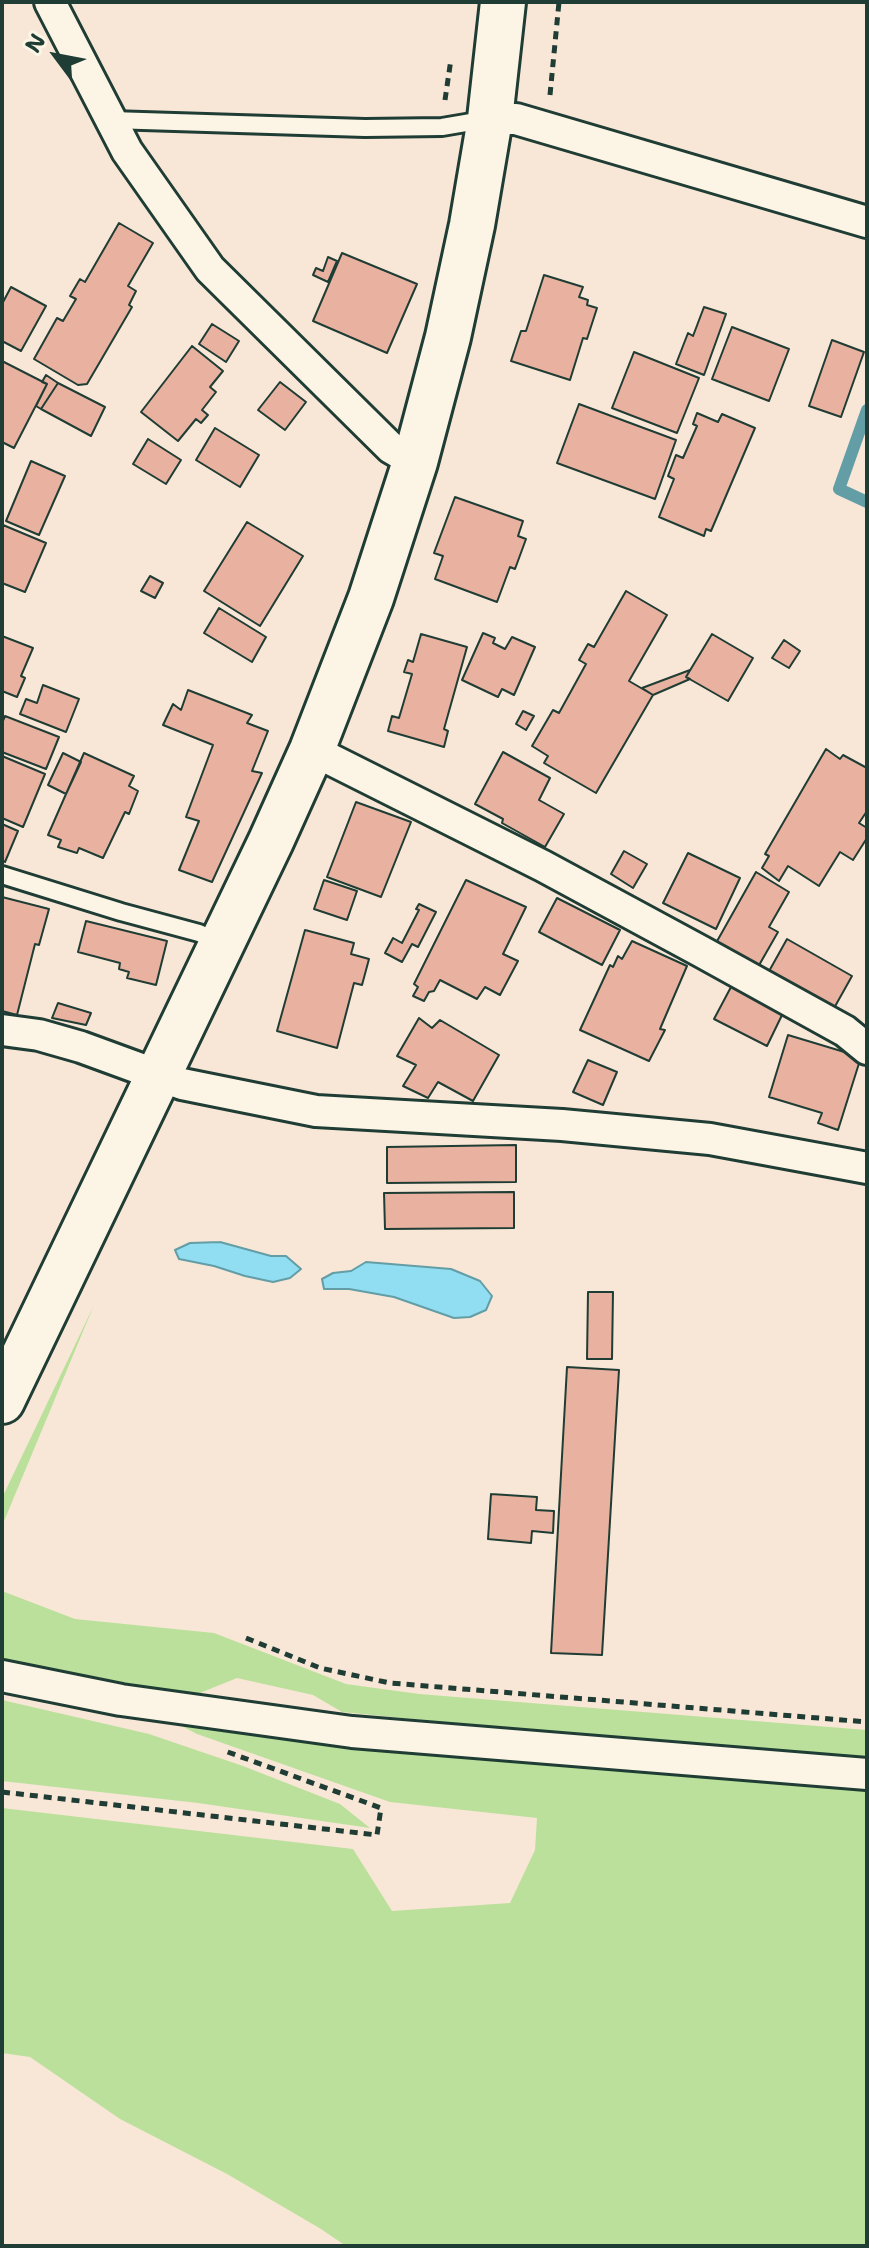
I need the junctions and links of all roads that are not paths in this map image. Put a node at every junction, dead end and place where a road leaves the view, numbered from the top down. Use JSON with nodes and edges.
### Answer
{"nodes":[{"id":1,"x":50,"y":2,"type":"edge"},
{"id":2,"x":503,"y":2,"type":"edge"},
{"id":3,"x":490,"y":119,"type":"junction"},
{"id":4,"x":111,"y":120,"type":"junction"},
{"id":5,"x":867,"y":222,"type":"edge"},
{"id":6,"x":415,"y":462,"type":"junction"},
{"id":7,"x":312,"y":750,"type":"junction"},
{"id":8,"x":2,"y":875,"type":"edge"},
{"id":9,"x":222,"y":944,"type":"junction"},
{"id":10,"x":2,"y":1030,"type":"edge"},
{"id":11,"x":867,"y":1049,"type":"edge"},
{"id":12,"x":158,"y":1075,"type":"junction"},
{"id":13,"x":867,"y":1168,"type":"edge"},
{"id":14,"x":2,"y":1401,"type":"edge"},
{"id":15,"x":2,"y":1676,"type":"edge"},
{"id":16,"x":867,"y":1774,"type":"edge"}],
"edges":[{"from":1,"to":4,"type":"street"},
{"from":2,"to":3,"type":"street"},
{"from":3,"to":4,"type":"lane"},
{"from":3,"to":5,"type":"street"},
{"from":3,"to":6,"type":"street"},
{"from":4,"to":6,"type":"street"},
{"from":6,"to":7,"type":"street"},
{"from":7,"to":9,"type":"street"},
{"from":7,"to":11,"type":"street"},
{"from":8,"to":9,"type":"lane"},
{"from":9,"to":12,"type":"street"},
{"from":10,"to":12,"type":"street"},
{"from":12,"to":13,"type":"street"},
{"from":12,"to":14,"type":"street"},
{"from":15,"to":16,"type":"street"}]}
